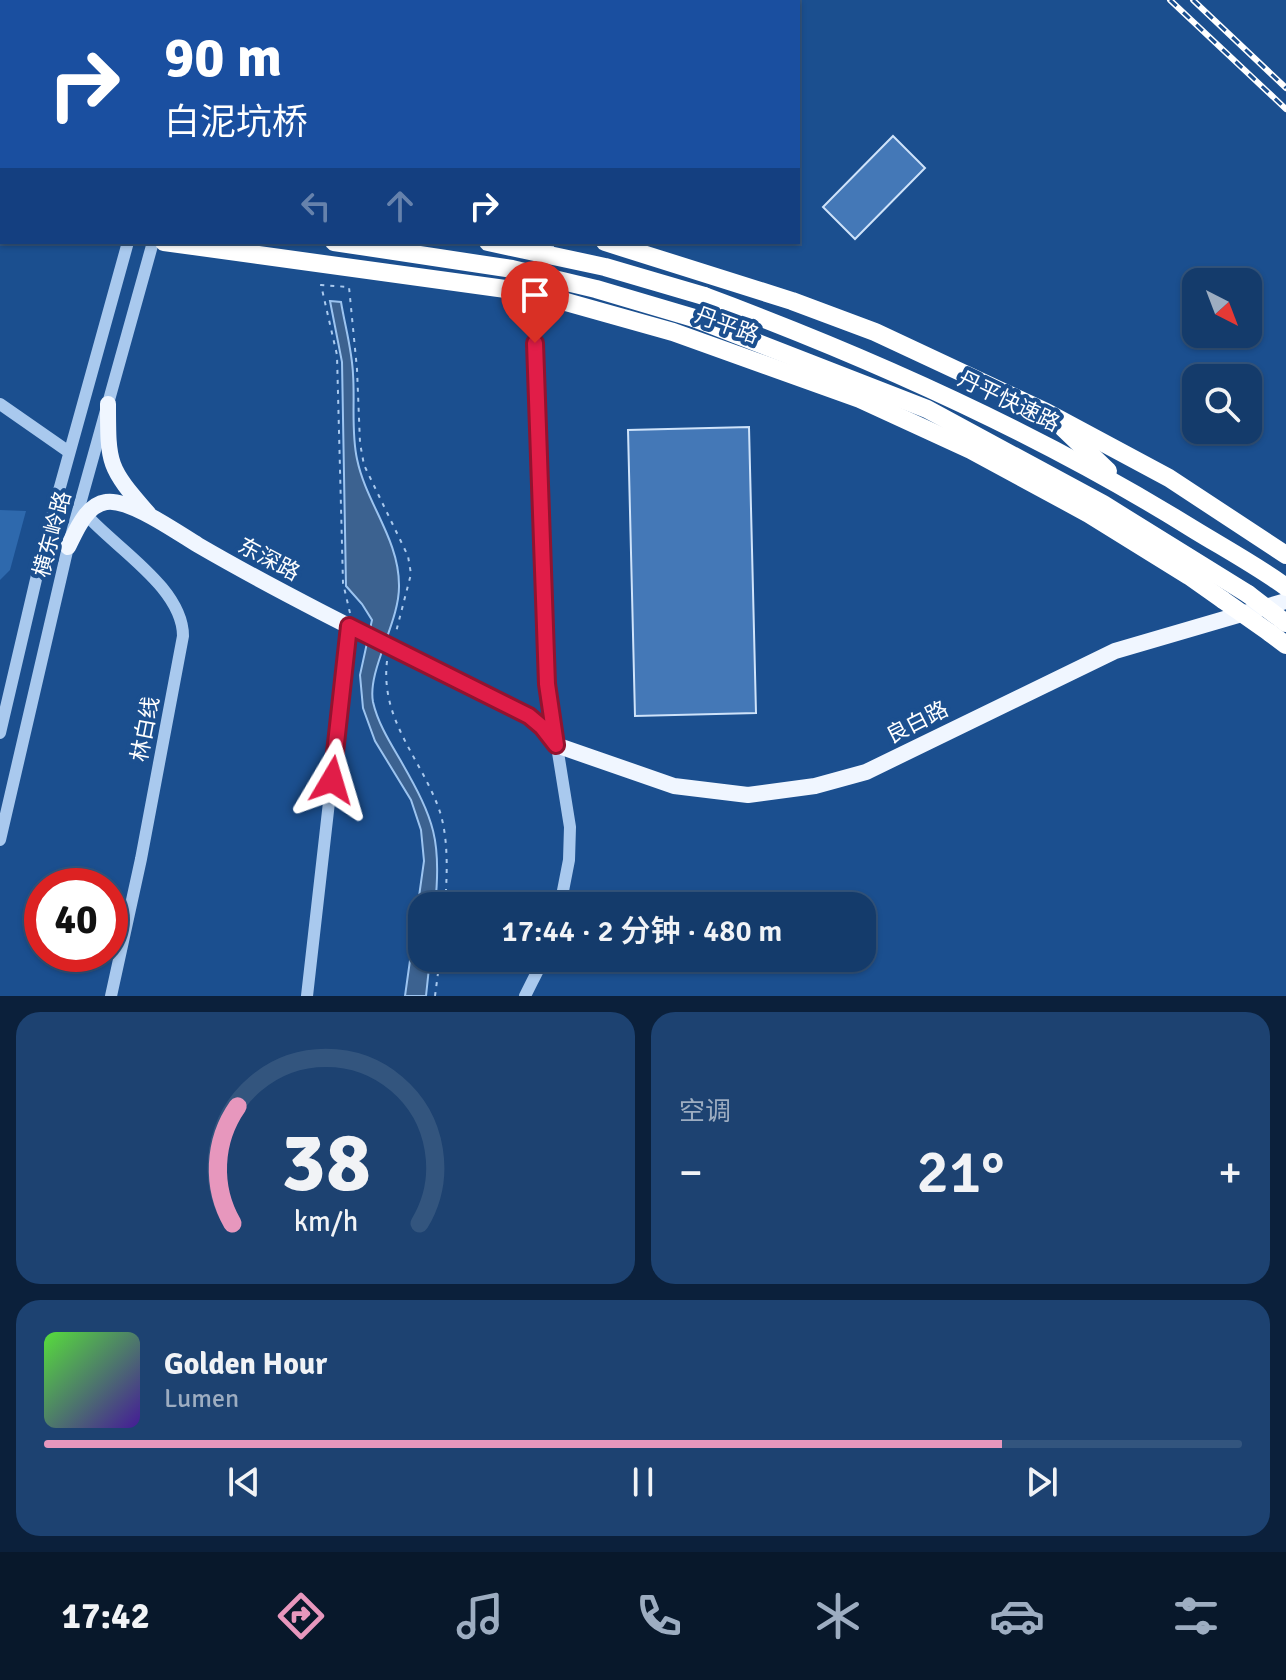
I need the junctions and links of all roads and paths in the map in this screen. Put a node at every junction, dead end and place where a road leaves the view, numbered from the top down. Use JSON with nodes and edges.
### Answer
{"nodes":[{"id":1,"x":127,"y":244,"type":"edge"},
{"id":2,"x":152,"y":244,"type":"edge"},
{"id":3,"x":179,"y":244,"type":"edge"},
{"id":4,"x":347,"y":244,"type":"edge"},
{"id":5,"x":497,"y":244,"type":"edge"},
{"id":6,"x":548,"y":244,"type":"edge"},
{"id":7,"x":611,"y":244,"type":"edge"},
{"id":8,"x":534,"y":293,"type":"junction"},
{"id":9,"x":0,"y":404,"type":"edge"},
{"id":10,"x":108,"y":404,"type":"junction"},
{"id":11,"x":1046,"y":412,"type":"junction"},
{"id":12,"x":69,"y":452,"type":"junction"},
{"id":13,"x":1024,"y":479,"type":"junction"},
{"id":14,"x":1125,"y":486,"type":"junction"},
{"id":15,"x":1103,"y":504,"type":"junction"},
{"id":16,"x":83,"y":511,"type":"junction"},
{"id":17,"x":155,"y":520,"type":"junction"},
{"id":18,"x":68,"y":547,"type":"joint"},
{"id":19,"x":1286,"y":555,"type":"edge"},
{"id":20,"x":1281,"y":584,"type":"edge"},
{"id":21,"x":1286,"y":601,"type":"edge"},
{"id":22,"x":1286,"y":623,"type":"edge"},
{"id":23,"x":349,"y":626,"type":"junction"},
{"id":24,"x":1286,"y":645,"type":"edge"},
{"id":25,"x":390,"y":646,"type":"junction"},
{"id":26,"x":0,"y":733,"type":"edge"},
{"id":27,"x":556,"y":745,"type":"junction"},
{"id":28,"x":0,"y":840,"type":"edge"},
{"id":29,"x":445,"y":892,"type":"edge"},
{"id":30,"x":563,"y":892,"type":"edge"},
{"id":31,"x":438,"y":972,"type":"edge"},
{"id":32,"x":539,"y":972,"type":"edge"},
{"id":33,"x":530,"y":994,"type":"edge"},
{"id":34,"x":111,"y":996,"type":"edge"},
{"id":35,"x":307,"y":996,"type":"edge"},
{"id":36,"x":435,"y":996,"type":"edge"}],
"edges":[{"from":1,"to":12,"type":"street","name":"横东岭路"},
{"from":2,"to":10,"type":"street","name":"横东岭路"},
{"from":3,"to":8,"type":"highway","name":"丹平路"},
{"from":4,"to":15,"type":"highway","name":"丹平快速路","bridge":true},
{"from":5,"to":14,"type":"highway","name":"丹平快速路","bridge":true},
{"from":6,"to":8,"type":"street"},
{"from":7,"to":11,"type":"highway","name":"丹平路"},
{"from":8,"to":13,"type":"highway","name":"丹平路"},
{"from":8,"to":27,"type":"street"},
{"from":9,"to":12,"type":"street"},
{"from":10,"to":16,"type":"street","name":"横东岭路"},
{"from":10,"to":17,"type":"main road","name":"东深路"},
{"from":11,"to":14,"type":"highway"},
{"from":11,"to":19,"type":"highway","name":"丹平路"},
{"from":12,"to":26,"type":"street","name":"横东岭路"},
{"from":13,"to":15,"type":"highway"},
{"from":13,"to":24,"type":"highway","name":"丹平路","bridge":true},
{"from":14,"to":20,"type":"highway","name":"丹平快速路"},
{"from":15,"to":22,"type":"highway","name":"丹平快速路","bridge":true},
{"from":16,"to":17,"type":"main road","name":"东深路"},
{"from":16,"to":18,"type":"main road"},
{"from":16,"to":34,"type":"street","name":"林白线"},
{"from":17,"to":23,"type":"main road","name":"东深路"},
{"from":18,"to":28,"type":"street","name":"横东岭路"},
{"from":21,"to":27,"type":"main road","name":"良白路"},
{"from":23,"to":25,"type":"main road","name":"东深路"},
{"from":23,"to":25,"type":"path"},
{"from":23,"to":35,"type":"street"},
{"from":25,"to":27,"type":"main road"},
{"from":25,"to":29,"type":"path"},
{"from":27,"to":30,"type":"street"},
{"from":31,"to":36,"type":"path"},
{"from":32,"to":33,"type":"street"}]}
